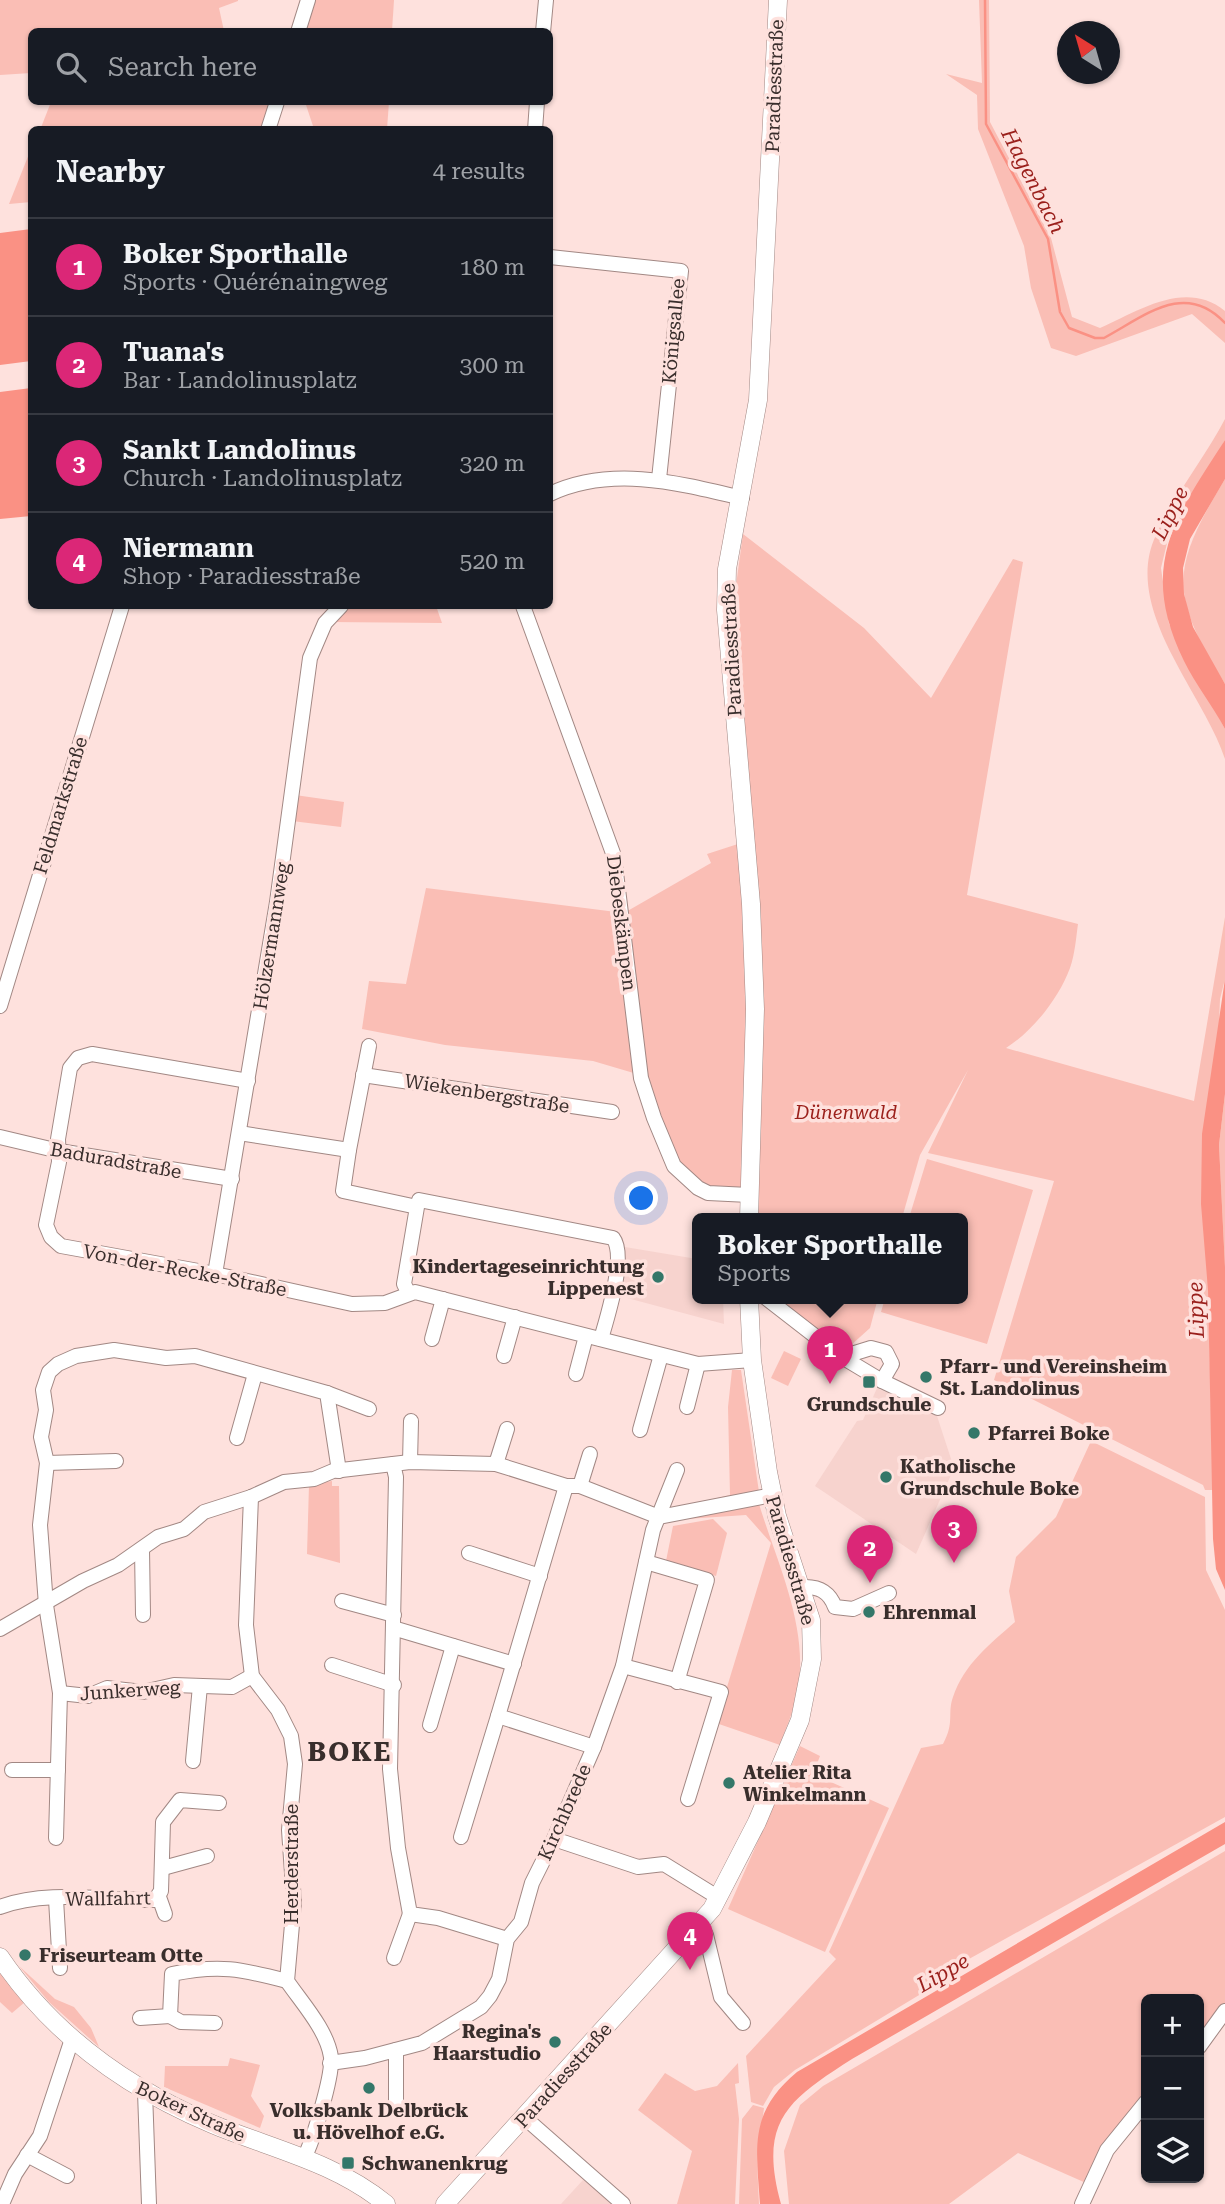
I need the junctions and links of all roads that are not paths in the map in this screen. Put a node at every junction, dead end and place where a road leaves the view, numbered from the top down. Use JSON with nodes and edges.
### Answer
{"nodes":[{"id":1,"x":307,"y":0,"type":"edge"},
{"id":2,"x":546,"y":0,"type":"edge"},
{"id":3,"x":778,"y":0,"type":"edge"},
{"id":4,"x":299,"y":28,"type":"edge"},
{"id":5,"x":543,"y":28,"type":"edge"},
{"id":6,"x":275,"y":105,"type":"edge"},
{"id":7,"x":537,"y":105,"type":"edge"},
{"id":8,"x":269,"y":126,"type":"edge"},
{"id":9,"x":535,"y":126,"type":"edge"},
{"id":10,"x":553,"y":257,"type":"edge"},
{"id":11,"x":659,"y":479,"type":"junction"},
{"id":12,"x":553,"y":493,"type":"edge"},
{"id":13,"x":742,"y":498,"type":"junction"},
{"id":14,"x":121,"y":609,"type":"edge"},
{"id":15,"x":338,"y":609,"type":"edge"},
{"id":16,"x":524,"y":609,"type":"edge"},
{"id":17,"x":0,"y":1006,"type":"edge"},
{"id":18,"x":369,"y":1046,"type":"dead end"},
{"id":19,"x":363,"y":1075,"type":"junction"},
{"id":20,"x":248,"y":1081,"type":"junction"},
{"id":21,"x":612,"y":1112,"type":"dead end"},
{"id":22,"x":239,"y":1133,"type":"junction"},
{"id":23,"x":0,"y":1137,"type":"edge"},
{"id":24,"x":349,"y":1150,"type":"junction"},
{"id":25,"x":59,"y":1151,"type":"junction"},
{"id":26,"x":232,"y":1179,"type":"junction"},
{"id":27,"x":749,"y":1195,"type":"junction"},
{"id":28,"x":419,"y":1198,"type":"junction"},
{"id":29,"x":749,"y":1213,"type":"edge"},
{"id":30,"x":215,"y":1273,"type":"junction"},
{"id":31,"x":408,"y":1292,"type":"junction"},
{"id":32,"x":443,"y":1299,"type":"junction"},
{"id":33,"x":749,"y":1304,"type":"edge"},
{"id":34,"x":774,"y":1304,"type":"edge"},
{"id":35,"x":515,"y":1317,"type":"junction"},
{"id":36,"x":586,"y":1336,"type":"junction"},
{"id":37,"x":432,"y":1339,"type":"dead end"},
{"id":38,"x":601,"y":1339,"type":"junction"},
{"id":39,"x":661,"y":1355,"type":"junction"},
{"id":40,"x":504,"y":1356,"type":"dead end"},
{"id":41,"x":842,"y":1357,"type":"junction"},
{"id":42,"x":752,"y":1360,"type":"junction"},
{"id":43,"x":698,"y":1364,"type":"junction"},
{"id":44,"x":255,"y":1374,"type":"junction"},
{"id":45,"x":576,"y":1374,"type":"dead end"},
{"id":46,"x":882,"y":1381,"type":"junction"},
{"id":47,"x":327,"y":1393,"type":"junction"},
{"id":48,"x":687,"y":1407,"type":"dead end"},
{"id":49,"x":938,"y":1408,"type":"dead end"},
{"id":50,"x":369,"y":1409,"type":"dead end"},
{"id":51,"x":411,"y":1421,"type":"dead end"},
{"id":52,"x":507,"y":1429,"type":"dead end"},
{"id":53,"x":640,"y":1430,"type":"dead end"},
{"id":54,"x":237,"y":1438,"type":"dead end"},
{"id":55,"x":590,"y":1454,"type":"dead end"},
{"id":56,"x":116,"y":1461,"type":"dead end"},
{"id":57,"x":410,"y":1462,"type":"junction"},
{"id":58,"x":47,"y":1463,"type":"junction"},
{"id":59,"x":393,"y":1464,"type":"junction"},
{"id":60,"x":496,"y":1464,"type":"junction"},
{"id":61,"x":677,"y":1470,"type":"dead end"},
{"id":62,"x":340,"y":1471,"type":"junction"},
{"id":63,"x":573,"y":1486,"type":"junction"},
{"id":64,"x":772,"y":1495,"type":"junction"},
{"id":65,"x":251,"y":1497,"type":"junction"},
{"id":66,"x":659,"y":1517,"type":"junction"},
{"id":67,"x":142,"y":1549,"type":"junction"},
{"id":68,"x":469,"y":1553,"type":"dead end"},
{"id":69,"x":646,"y":1562,"type":"junction"},
{"id":70,"x":540,"y":1576,"type":"junction"},
{"id":71,"x":802,"y":1587,"type":"junction"},
{"id":72,"x":889,"y":1593,"type":"dead end"},
{"id":73,"x":342,"y":1601,"type":"dead end"},
{"id":74,"x":46,"y":1605,"type":"junction"},
{"id":75,"x":143,"y":1615,"type":"dead end"},
{"id":76,"x":393,"y":1622,"type":"junction"},
{"id":77,"x":0,"y":1629,"type":"edge"},
{"id":78,"x":453,"y":1646,"type":"junction"},
{"id":79,"x":513,"y":1664,"type":"junction"},
{"id":80,"x":332,"y":1665,"type":"dead end"},
{"id":81,"x":623,"y":1666,"type":"junction"},
{"id":82,"x":252,"y":1676,"type":"junction"},
{"id":83,"x":677,"y":1682,"type":"junction"},
{"id":84,"x":394,"y":1685,"type":"junction"},
{"id":85,"x":200,"y":1686,"type":"junction"},
{"id":86,"x":60,"y":1693,"type":"junction"},
{"id":87,"x":498,"y":1716,"type":"junction"},
{"id":88,"x":430,"y":1724,"type":"dead end"},
{"id":89,"x":594,"y":1747,"type":"junction"},
{"id":90,"x":193,"y":1760,"type":"dead end"},
{"id":91,"x":12,"y":1770,"type":"dead end"},
{"id":92,"x":58,"y":1770,"type":"junction"},
{"id":93,"x":688,"y":1799,"type":"dead end"},
{"id":94,"x":219,"y":1803,"type":"dead end"},
{"id":95,"x":461,"y":1837,"type":"dead end"},
{"id":96,"x":56,"y":1838,"type":"dead end"},
{"id":97,"x":554,"y":1839,"type":"junction"},
{"id":98,"x":207,"y":1856,"type":"dead end"},
{"id":99,"x":163,"y":1868,"type":"junction"},
{"id":100,"x":159,"y":1897,"type":"junction"},
{"id":101,"x":719,"y":1898,"type":"junction"},
{"id":102,"x":56,"y":1899,"type":"junction"},
{"id":103,"x":0,"y":1907,"type":"edge"},
{"id":104,"x":165,"y":1914,"type":"dead end"},
{"id":105,"x":410,"y":1914,"type":"junction"},
{"id":106,"x":699,"y":1923,"type":"junction"},
{"id":107,"x":507,"y":1939,"type":"junction"},
{"id":108,"x":0,"y":1957,"type":"edge"},
{"id":109,"x":394,"y":1958,"type":"dead end"},
{"id":110,"x":60,"y":1968,"type":"dead end"},
{"id":111,"x":287,"y":1981,"type":"junction"},
{"id":112,"x":1225,"y":2011,"type":"edge"},
{"id":113,"x":170,"y":2016,"type":"junction"},
{"id":114,"x":140,"y":2018,"type":"dead end"},
{"id":115,"x":215,"y":2023,"type":"dead end"},
{"id":116,"x":743,"y":2023,"type":"dead end"},
{"id":117,"x":72,"y":2039,"type":"junction"},
{"id":118,"x":1204,"y":2040,"type":"edge"},
{"id":119,"x":396,"y":2050,"type":"junction"},
{"id":120,"x":330,"y":2063,"type":"junction"},
{"id":121,"x":145,"y":2092,"type":"junction"},
{"id":122,"x":396,"y":2105,"type":"dead end"},
{"id":123,"x":1141,"y":2108,"type":"edge"},
{"id":124,"x":524,"y":2118,"type":"junction"},
{"id":125,"x":27,"y":2155,"type":"junction"},
{"id":126,"x":304,"y":2158,"type":"junction"},
{"id":127,"x":67,"y":2176,"type":"dead end"},
{"id":128,"x":449,"y":2199,"type":"edge"},
{"id":129,"x":2,"y":2204,"type":"edge"},
{"id":130,"x":149,"y":2204,"type":"edge"},
{"id":131,"x":371,"y":2204,"type":"edge"},
{"id":132,"x":386,"y":2204,"type":"edge"},
{"id":133,"x":435,"y":2204,"type":"edge"},
{"id":134,"x":622,"y":2204,"type":"edge"},
{"id":135,"x":1082,"y":2204,"type":"edge"}],
"edges":[{"from":1,"to":4,"type":"street"},
{"from":2,"to":5,"type":"street"},
{"from":3,"to":13,"type":"main road","name":"Paradiesstraße"},
{"from":6,"to":8,"type":"street"},
{"from":7,"to":9,"type":"street"},
{"from":10,"to":11,"type":"street","name":"Königsallee"},
{"from":11,"to":12,"type":"street"},
{"from":11,"to":13,"type":"street"},
{"from":13,"to":27,"type":"main road","name":"Paradiesstraße"},
{"from":14,"to":17,"type":"street","name":"Feldmarkstraße"},
{"from":15,"to":20,"type":"street","name":"Hölzermannweg"},
{"from":16,"to":27,"type":"street","name":"Diebeskämpen"},
{"from":18,"to":19,"type":"street"},
{"from":19,"to":21,"type":"street","name":"Wiekenbergstraße"},
{"from":19,"to":24,"type":"street"},
{"from":20,"to":22,"type":"street","name":"Hölzermannweg"},
{"from":20,"to":25,"type":"street"},
{"from":22,"to":24,"type":"street"},
{"from":22,"to":26,"type":"street","name":"Hölzermannweg"},
{"from":23,"to":25,"type":"street","name":"Baduradstraße"},
{"from":24,"to":28,"type":"street"},
{"from":25,"to":26,"type":"street","name":"Baduradstraße"},
{"from":25,"to":30,"type":"street","name":"Von-der-Recke-Straße"},
{"from":26,"to":30,"type":"street","name":"Hölzermannweg"},
{"from":27,"to":29,"type":"main road","name":"Paradiesstraße"},
{"from":28,"to":31,"type":"street"},
{"from":28,"to":38,"type":"street"},
{"from":30,"to":31,"type":"street","name":"Von-der-Recke-Straße"},
{"from":31,"to":32,"type":"street"},
{"from":32,"to":35,"type":"street"},
{"from":32,"to":37,"type":"street"},
{"from":33,"to":42,"type":"main road","name":"Paradiesstraße"},
{"from":34,"to":41,"type":"street"},
{"from":35,"to":36,"type":"street"},
{"from":35,"to":40,"type":"street"},
{"from":36,"to":38,"type":"street"},
{"from":36,"to":45,"type":"street"},
{"from":38,"to":39,"type":"street"},
{"from":39,"to":43,"type":"street"},
{"from":39,"to":53,"type":"street"},
{"from":41,"to":46,"type":"street"},
{"from":41,"to":46,"type":"street"},
{"from":42,"to":43,"type":"street"},
{"from":42,"to":64,"type":"main road","name":"Paradiesstraße"},
{"from":43,"to":48,"type":"street"},
{"from":44,"to":47,"type":"street"},
{"from":44,"to":54,"type":"street"},
{"from":44,"to":58,"type":"street"},
{"from":46,"to":49,"type":"street"},
{"from":47,"to":50,"type":"street"},
{"from":47,"to":62,"type":"street"},
{"from":51,"to":57,"type":"street"},
{"from":52,"to":60,"type":"street"},
{"from":55,"to":63,"type":"street"},
{"from":56,"to":58,"type":"street"},
{"from":57,"to":59,"type":"street"},
{"from":57,"to":60,"type":"street"},
{"from":58,"to":74,"type":"street"},
{"from":59,"to":62,"type":"street"},
{"from":59,"to":76,"type":"street"},
{"from":60,"to":63,"type":"street"},
{"from":61,"to":66,"type":"street","name":"Kirchbrede"},
{"from":62,"to":65,"type":"street"},
{"from":63,"to":66,"type":"street"},
{"from":63,"to":70,"type":"street"},
{"from":64,"to":66,"type":"street"},
{"from":64,"to":71,"type":"main road","name":"Paradiesstraße"},
{"from":65,"to":67,"type":"street"},
{"from":65,"to":82,"type":"street"},
{"from":66,"to":69,"type":"street","name":"Kirchbrede"},
{"from":67,"to":74,"type":"street"},
{"from":67,"to":75,"type":"street"},
{"from":68,"to":70,"type":"street"},
{"from":69,"to":81,"type":"street","name":"Kirchbrede"},
{"from":69,"to":83,"type":"street"},
{"from":70,"to":79,"type":"street"},
{"from":71,"to":72,"type":"street"},
{"from":71,"to":101,"type":"main road","name":"Paradiesstraße"},
{"from":73,"to":76,"type":"street"},
{"from":74,"to":77,"type":"street"},
{"from":74,"to":86,"type":"street"},
{"from":76,"to":78,"type":"street"},
{"from":76,"to":84,"type":"street"},
{"from":78,"to":79,"type":"street"},
{"from":78,"to":88,"type":"street"},
{"from":79,"to":87,"type":"street"},
{"from":80,"to":84,"type":"street"},
{"from":81,"to":83,"type":"street"},
{"from":81,"to":89,"type":"street","name":"Kirchbrede"},
{"from":82,"to":85,"type":"street","name":"Junkerweg"},
{"from":82,"to":111,"type":"street","name":"Herderstraße"},
{"from":83,"to":93,"type":"street"},
{"from":84,"to":105,"type":"street"},
{"from":85,"to":86,"type":"street","name":"Junkerweg"},
{"from":85,"to":90,"type":"street","name":"Junkerweg"},
{"from":86,"to":92,"type":"street"},
{"from":87,"to":89,"type":"street"},
{"from":87,"to":95,"type":"street"},
{"from":89,"to":97,"type":"street","name":"Kirchbrede"},
{"from":91,"to":92,"type":"street"},
{"from":92,"to":96,"type":"street"},
{"from":94,"to":99,"type":"street","name":"Wallfahrt"},
{"from":97,"to":101,"type":"street"},
{"from":97,"to":107,"type":"street","name":"Kirchbrede"},
{"from":98,"to":99,"type":"street","name":"Wallfahrt"},
{"from":99,"to":100,"type":"street","name":"Wallfahrt"},
{"from":100,"to":102,"type":"street","name":"Wallfahrt"},
{"from":100,"to":104,"type":"street","name":"Wallfahrt"},
{"from":101,"to":106,"type":"main road","name":"Paradiesstraße"},
{"from":102,"to":103,"type":"street","name":"Wallfahrt"},
{"from":102,"to":110,"type":"street","name":"Wallfahrt"},
{"from":105,"to":107,"type":"street"},
{"from":105,"to":109,"type":"street"},
{"from":106,"to":116,"type":"street"},
{"from":106,"to":124,"type":"main road","name":"Paradiesstraße"},
{"from":107,"to":119,"type":"street","name":"Kirchbrede"},
{"from":108,"to":117,"type":"main road","name":"Boker Straße"},
{"from":111,"to":113,"type":"street"},
{"from":111,"to":120,"type":"street"},
{"from":112,"to":118,"type":"street"},
{"from":113,"to":114,"type":"street"},
{"from":113,"to":115,"type":"street"},
{"from":117,"to":121,"type":"main road","name":"Boker Straße"},
{"from":117,"to":125,"type":"street"},
{"from":119,"to":120,"type":"street","name":"Kirchbrede"},
{"from":119,"to":122,"type":"street"},
{"from":120,"to":126,"type":"street"},
{"from":121,"to":126,"type":"main road","name":"Boker Straße"},
{"from":121,"to":130,"type":"street"},
{"from":123,"to":135,"type":"street"},
{"from":124,"to":128,"type":"main road","name":"Paradiesstraße"},
{"from":124,"to":134,"type":"street"},
{"from":125,"to":127,"type":"street"},
{"from":125,"to":129,"type":"street"},
{"from":126,"to":131,"type":"main road","name":"Boker Straße"},
{"from":126,"to":132,"type":"main road","name":"Boker Straße"},
{"from":128,"to":133,"type":"main road","name":"Paradiesstraße"}]}
